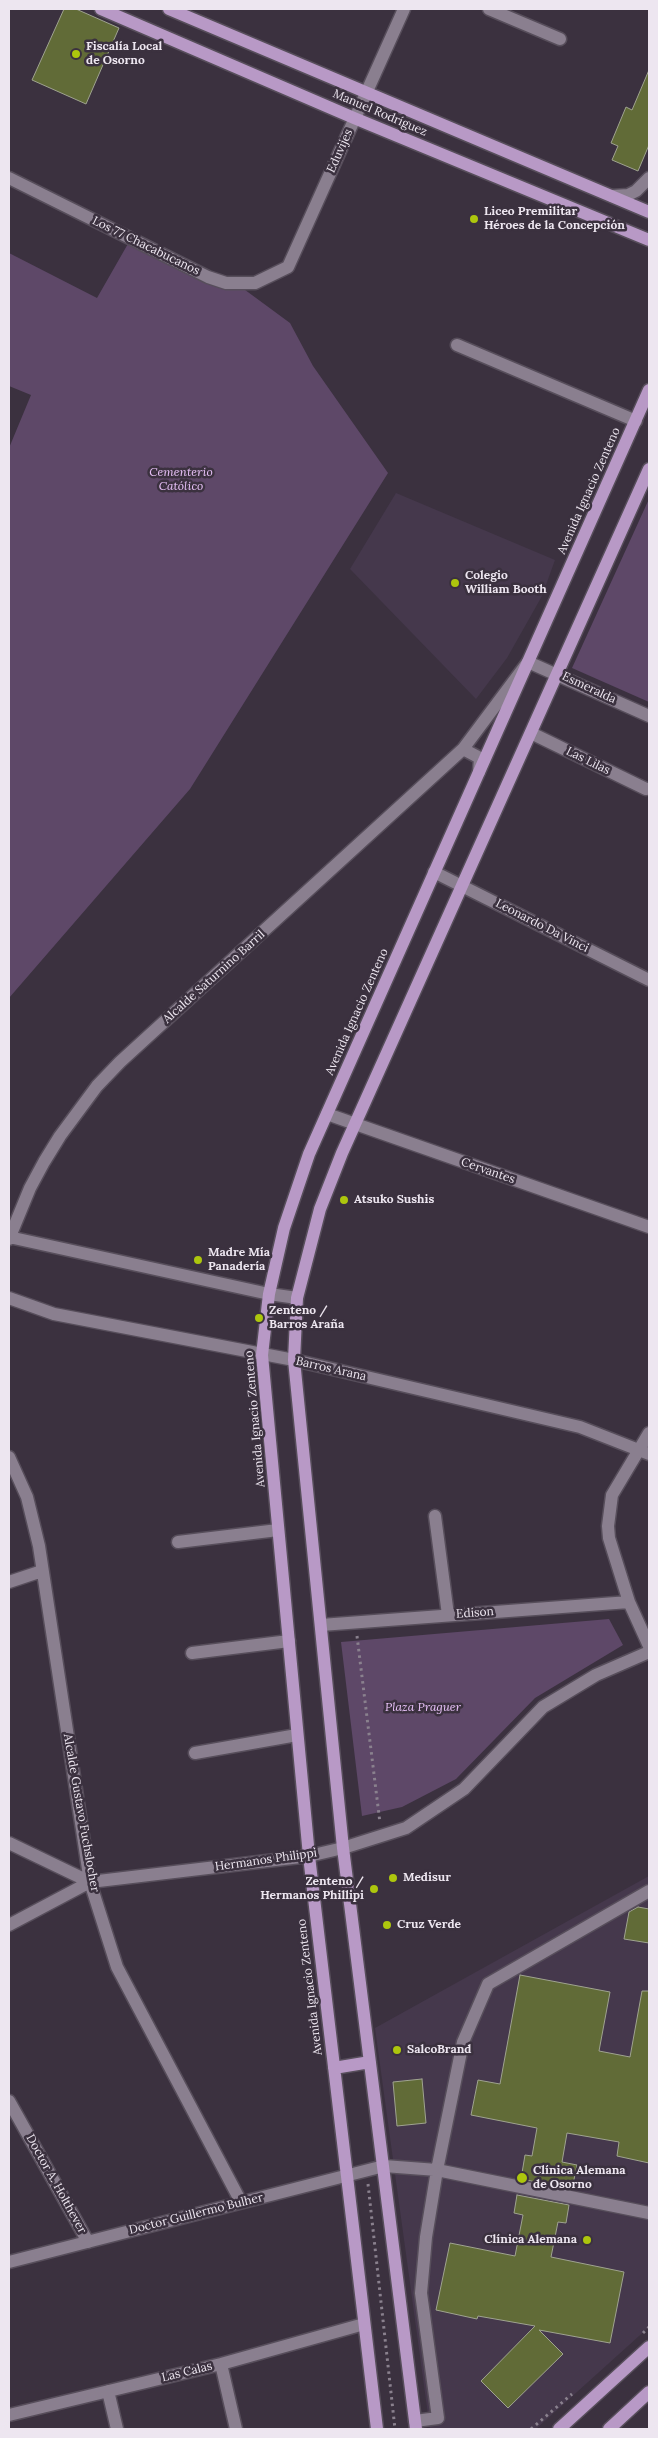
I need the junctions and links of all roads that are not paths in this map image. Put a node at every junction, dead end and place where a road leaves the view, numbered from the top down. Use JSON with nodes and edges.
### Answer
{"nodes":[{"id":1,"x":102,"y":9,"type":"edge"},
{"id":2,"x":169,"y":9,"type":"edge"},
{"id":3,"x":404,"y":9,"type":"edge"},
{"id":4,"x":489,"y":9,"type":"edge"},
{"id":5,"x":560,"y":39,"type":"dead end"},
{"id":6,"x":366,"y":92,"type":"junction"},
{"id":7,"x":354,"y":118,"type":"junction"},
{"id":8,"x":9,"y":178,"type":"edge"},
{"id":9,"x":649,"y":178,"type":"edge"},
{"id":10,"x":612,"y":196,"type":"junction"},
{"id":11,"x":649,"y":212,"type":"edge"},
{"id":12,"x":649,"y":240,"type":"edge"},
{"id":13,"x":288,"y":267,"type":"joint"},
{"id":14,"x":457,"y":345,"type":"dead end"},
{"id":15,"x":649,"y":390,"type":"edge"},
{"id":16,"x":636,"y":421,"type":"junction"},
{"id":17,"x":649,"y":469,"type":"edge"},
{"id":18,"x":528,"y":662,"type":"junction"},
{"id":19,"x":558,"y":674,"type":"junction"},
{"id":20,"x":649,"y":716,"type":"edge"},
{"id":21,"x":531,"y":733,"type":"junction"},
{"id":22,"x":463,"y":749,"type":"junction"},
{"id":23,"x":479,"y":772,"type":"junction"},
{"id":24,"x":646,"y":789,"type":"dead end"},
{"id":25,"x":434,"y":872,"type":"junction"},
{"id":26,"x":463,"y":886,"type":"junction"},
{"id":27,"x":649,"y":980,"type":"edge"},
{"id":28,"x":327,"y":1114,"type":"junction"},
{"id":29,"x":355,"y":1125,"type":"junction"},
{"id":30,"x":649,"y":1227,"type":"edge"},
{"id":31,"x":9,"y":1238,"type":"edge"},
{"id":32,"x":269,"y":1294,"type":"junction"},
{"id":33,"x":9,"y":1298,"type":"edge"},
{"id":34,"x":297,"y":1298,"type":"junction"},
{"id":35,"x":262,"y":1355,"type":"junction"},
{"id":36,"x":294,"y":1360,"type":"junction"},
{"id":37,"x":649,"y":1433,"type":"edge"},
{"id":38,"x":644,"y":1451,"type":"edge"},
{"id":39,"x":9,"y":1457,"type":"edge"},
{"id":40,"x":435,"y":1516,"type":"dead end"},
{"id":41,"x":278,"y":1530,"type":"junction"},
{"id":42,"x":178,"y":1542,"type":"dead end"},
{"id":43,"x":42,"y":1571,"type":"junction"},
{"id":44,"x":9,"y":1582,"type":"edge"},
{"id":45,"x":629,"y":1602,"type":"junction"},
{"id":46,"x":448,"y":1615,"type":"junction"},
{"id":47,"x":321,"y":1625,"type":"junction"},
{"id":48,"x":288,"y":1641,"type":"junction"},
{"id":49,"x":649,"y":1646,"type":"edge"},
{"id":50,"x":649,"y":1652,"type":"edge"},
{"id":51,"x":192,"y":1653,"type":"dead end"},
{"id":52,"x":297,"y":1735,"type":"junction"},
{"id":53,"x":195,"y":1753,"type":"dead end"},
{"id":54,"x":9,"y":1843,"type":"edge"},
{"id":55,"x":343,"y":1848,"type":"junction"},
{"id":56,"x":309,"y":1856,"type":"junction"},
{"id":57,"x":90,"y":1882,"type":"junction"},
{"id":58,"x":649,"y":1891,"type":"edge"},
{"id":59,"x":9,"y":1925,"type":"edge"},
{"id":60,"x":370,"y":2062,"type":"junction"},
{"id":61,"x":334,"y":2068,"type":"junction"},
{"id":62,"x":9,"y":2101,"type":"edge"},
{"id":63,"x":14,"y":2121,"type":"edge"},
{"id":64,"x":384,"y":2166,"type":"junction"},
{"id":65,"x":437,"y":2170,"type":"junction"},
{"id":66,"x":348,"y":2175,"type":"junction"},
{"id":67,"x":241,"y":2202,"type":"junction"},
{"id":68,"x":649,"y":2213,"type":"edge"},
{"id":69,"x":88,"y":2242,"type":"junction"},
{"id":70,"x":9,"y":2262,"type":"edge"},
{"id":71,"x":364,"y":2324,"type":"junction"},
{"id":72,"x":649,"y":2347,"type":"edge"},
{"id":73,"x":221,"y":2364,"type":"junction"},
{"id":74,"x":108,"y":2391,"type":"junction"},
{"id":75,"x":649,"y":2392,"type":"edge"},
{"id":76,"x":9,"y":2415,"type":"edge"},
{"id":77,"x":415,"y":2425,"type":"edge"},
{"id":78,"x":117,"y":2429,"type":"edge"},
{"id":79,"x":236,"y":2429,"type":"edge"},
{"id":80,"x":377,"y":2429,"type":"edge"},
{"id":81,"x":559,"y":2429,"type":"edge"},
{"id":82,"x":609,"y":2429,"type":"edge"}],
"edges":[{"from":1,"to":7,"type":"main road","name":"Manuel Rodríguez"},
{"from":2,"to":6,"type":"main road","name":"Manuel Rodríguez"},
{"from":3,"to":6,"type":"street","name":"Eduvijes"},
{"from":4,"to":5,"type":"street"},
{"from":6,"to":7,"type":"street","name":"Eduvijes"},
{"from":6,"to":10,"type":"main road","name":"Manuel Rodríguez"},
{"from":7,"to":12,"type":"main road","name":"Manuel Rodríguez"},
{"from":7,"to":13,"type":"street","name":"Eduvijes"},
{"from":8,"to":13,"type":"street","name":"Los 77 Chacabucanos"},
{"from":9,"to":10,"type":"street"},
{"from":10,"to":11,"type":"main road","name":"Manuel Rodríguez"},
{"from":14,"to":16,"type":"street"},
{"from":15,"to":16,"type":"main road","name":"Avenida Ignacio Zenteno"},
{"from":16,"to":18,"type":"main road","name":"Avenida Ignacio Zenteno"},
{"from":17,"to":19,"type":"main road"},
{"from":18,"to":19,"type":"street","name":"Esmeralda"},
{"from":18,"to":22,"type":"street","name":"Alcalde Saturnino Barril"},
{"from":18,"to":23,"type":"main road","name":"Avenida Ignacio Zenteno"},
{"from":19,"to":20,"type":"street","name":"Esmeralda"},
{"from":19,"to":21,"type":"main road"},
{"from":21,"to":24,"type":"street","name":"Las Lilas"},
{"from":21,"to":26,"type":"main road"},
{"from":22,"to":23,"type":"street"},
{"from":22,"to":31,"type":"street","name":"Alcalde Saturnino Barril"},
{"from":23,"to":25,"type":"main road","name":"Avenida Ignacio Zenteno"},
{"from":25,"to":26,"type":"street","name":"Leonardo Da Vinci"},
{"from":25,"to":28,"type":"main road","name":"Avenida Ignacio Zenteno"},
{"from":26,"to":27,"type":"street","name":"Leonardo Da Vinci"},
{"from":26,"to":29,"type":"main road"},
{"from":28,"to":29,"type":"street","name":"Cervantes"},
{"from":28,"to":32,"type":"main road","name":"Avenida Ignacio Zenteno"},
{"from":29,"to":30,"type":"street","name":"Cervantes"},
{"from":29,"to":34,"type":"main road"},
{"from":31,"to":32,"type":"street"},
{"from":32,"to":34,"type":"street"},
{"from":32,"to":35,"type":"main road","name":"Avenida Ignacio Zenteno"},
{"from":33,"to":35,"type":"street","name":"Barros Arana"},
{"from":34,"to":36,"type":"main road"},
{"from":35,"to":36,"type":"street","name":"Barros Arana"},
{"from":35,"to":41,"type":"main road","name":"Avenida Ignacio Zenteno"},
{"from":36,"to":38,"type":"street","name":"Barros Arana"},
{"from":36,"to":47,"type":"main road"},
{"from":37,"to":38,"type":"street"},
{"from":38,"to":45,"type":"street"},
{"from":39,"to":43,"type":"street","name":"Alcalde Gustavo Fuchslocher"},
{"from":40,"to":46,"type":"street"},
{"from":41,"to":42,"type":"street"},
{"from":41,"to":48,"type":"main road","name":"Avenida Ignacio Zenteno"},
{"from":43,"to":44,"type":"street"},
{"from":43,"to":57,"type":"street","name":"Alcalde Gustavo Fuchslocher"},
{"from":45,"to":46,"type":"street","name":"Edison"},
{"from":45,"to":49,"type":"street"},
{"from":46,"to":47,"type":"street","name":"Edison"},
{"from":47,"to":55,"type":"main road"},
{"from":48,"to":51,"type":"street"},
{"from":48,"to":52,"type":"main road","name":"Avenida Ignacio Zenteno"},
{"from":50,"to":55,"type":"street","name":"Hermanos Philippi"},
{"from":52,"to":53,"type":"street"},
{"from":52,"to":56,"type":"main road","name":"Avenida Ignacio Zenteno"},
{"from":54,"to":57,"type":"street"},
{"from":55,"to":56,"type":"street","name":"Hermanos Philippi"},
{"from":55,"to":60,"type":"main road"},
{"from":56,"to":57,"type":"street","name":"Hermanos Philippi"},
{"from":56,"to":61,"type":"main road","name":"Avenida Ignacio Zenteno"},
{"from":57,"to":59,"type":"street"},
{"from":57,"to":67,"type":"street","name":"Alcalde Gustavo Fuchslocher"},
{"from":58,"to":65,"type":"street"},
{"from":60,"to":61,"type":"main road"},
{"from":60,"to":64,"type":"main road"},
{"from":61,"to":66,"type":"main road","name":"Avenida Ignacio Zenteno"},
{"from":62,"to":63,"type":"street","name":"Doctor A. Holthever"},
{"from":63,"to":69,"type":"street","name":"Doctor A. Holthever"},
{"from":64,"to":65,"type":"street","name":"Doctor Guillermo Bulher"},
{"from":64,"to":66,"type":"street","name":"Doctor Guillermo Bulher"},
{"from":64,"to":77,"type":"main road"},
{"from":65,"to":68,"type":"street","name":"Doctor Guillermo Bulher"},
{"from":65,"to":77,"type":"street"},
{"from":66,"to":67,"type":"street","name":"Doctor Guillermo Bulher"},
{"from":66,"to":71,"type":"main road","name":"Avenida Ignacio Zenteno"},
{"from":67,"to":69,"type":"street","name":"Doctor Guillermo Bulher"},
{"from":69,"to":70,"type":"street","name":"Doctor Guillermo Bulher"},
{"from":71,"to":73,"type":"street","name":"Las Calas"},
{"from":71,"to":80,"type":"main road","name":"Avenida Ignacio Zenteno"},
{"from":72,"to":81,"type":"main road"},
{"from":73,"to":74,"type":"street","name":"Las Calas"},
{"from":73,"to":79,"type":"street"},
{"from":74,"to":76,"type":"street","name":"Las Calas"},
{"from":74,"to":78,"type":"street"},
{"from":75,"to":82,"type":"main road"}]}
